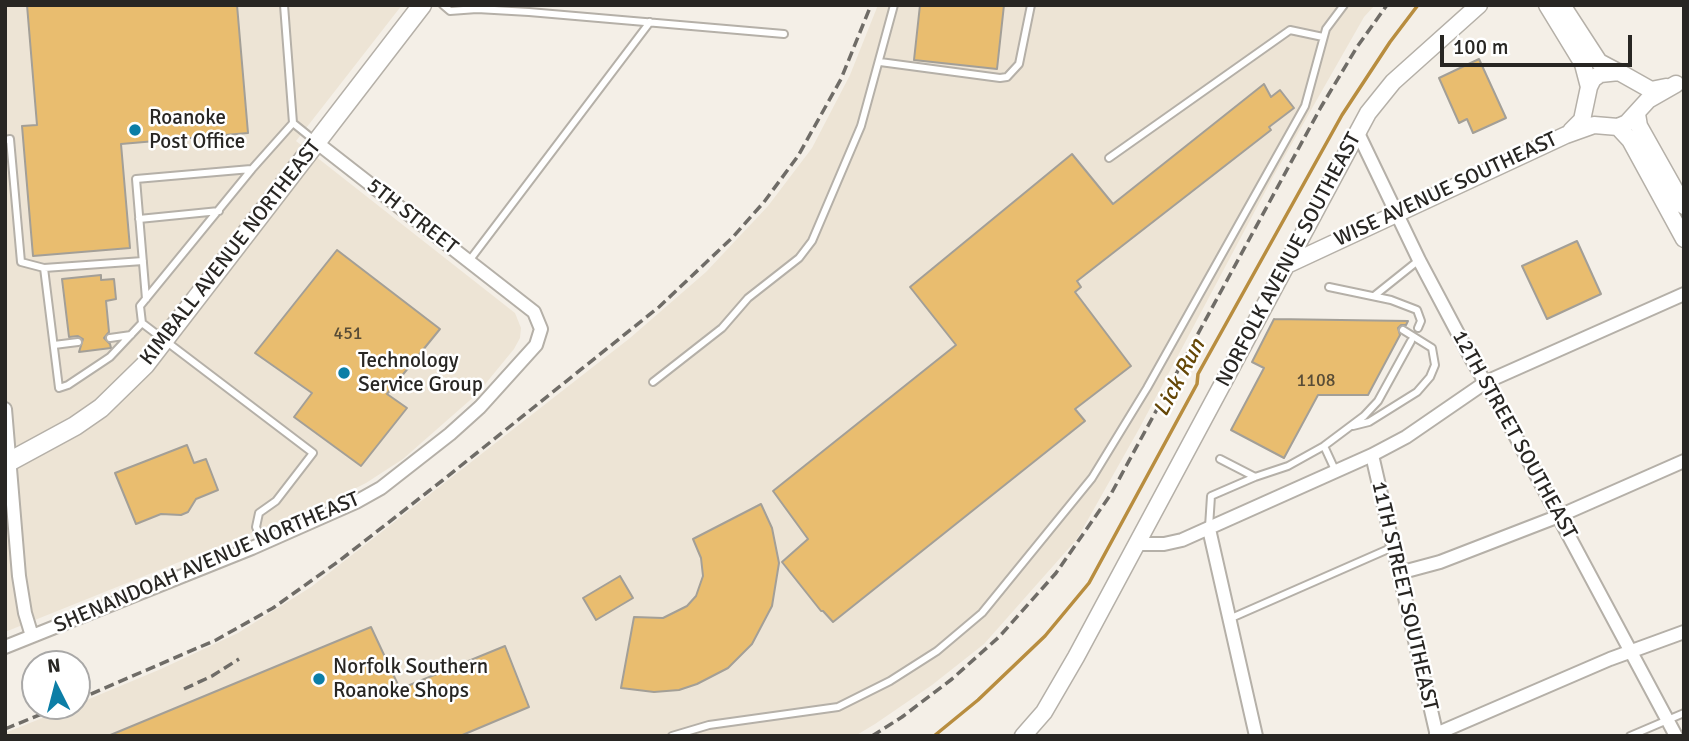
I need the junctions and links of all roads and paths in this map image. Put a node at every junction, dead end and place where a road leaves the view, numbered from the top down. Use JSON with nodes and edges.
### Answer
{"nodes":[{"id":1,"x":284,"y":5,"type":"edge"},
{"id":2,"x":422,"y":5,"type":"edge"},
{"id":3,"x":443,"y":5,"type":"edge"},
{"id":4,"x":894,"y":5,"type":"edge"},
{"id":5,"x":1031,"y":5,"type":"edge"},
{"id":6,"x":1344,"y":5,"type":"edge"},
{"id":7,"x":1479,"y":5,"type":"edge"},
{"id":8,"x":1547,"y":5,"type":"edge"},
{"id":9,"x":1562,"y":5,"type":"edge"},
{"id":10,"x":650,"y":22,"type":"junction"},
{"id":11,"x":784,"y":34,"type":"dead end"},
{"id":12,"x":1323,"y":37,"type":"junction"},
{"id":13,"x":880,"y":62,"type":"junction"},
{"id":14,"x":1619,"y":72,"type":"junction"},
{"id":15,"x":1634,"y":80,"type":"junction"},
{"id":16,"x":1680,"y":82,"type":"edge"},
{"id":17,"x":1587,"y":95,"type":"junction"},
{"id":18,"x":1639,"y":111,"type":"junction"},
{"id":19,"x":293,"y":124,"type":"junction"},
{"id":20,"x":1611,"y":126,"type":"junction"},
{"id":21,"x":1357,"y":131,"type":"junction"},
{"id":22,"x":1566,"y":135,"type":"junction"},
{"id":23,"x":5,"y":140,"type":"edge"},
{"id":24,"x":316,"y":142,"type":"junction"},
{"id":25,"x":1109,"y":158,"type":"dead end"},
{"id":26,"x":252,"y":169,"type":"junction"},
{"id":27,"x":1684,"y":206,"type":"edge"},
{"id":28,"x":219,"y":211,"type":"junction"},
{"id":29,"x":1396,"y":213,"type":"junction"},
{"id":30,"x":139,"y":219,"type":"junction"},
{"id":31,"x":1684,"y":239,"type":"edge"},
{"id":32,"x":1419,"y":260,"type":"junction"},
{"id":33,"x":143,"y":261,"type":"junction"},
{"id":34,"x":469,"y":261,"type":"junction"},
{"id":35,"x":1289,"y":264,"type":"junction"},
{"id":36,"x":44,"y":268,"type":"junction"},
{"id":37,"x":1329,"y":287,"type":"dead end"},
{"id":38,"x":508,"y":291,"type":"joint"},
{"id":39,"x":1684,"y":294,"type":"edge"},
{"id":40,"x":1374,"y":296,"type":"junction"},
{"id":41,"x":146,"y":299,"type":"junction"},
{"id":42,"x":142,"y":323,"type":"junction"},
{"id":43,"x":1418,"y":328,"type":"dead end"},
{"id":44,"x":1403,"y":330,"type":"dead end"},
{"id":45,"x":132,"y":335,"type":"junction"},
{"id":46,"x":110,"y":338,"type":"dead end"},
{"id":47,"x":166,"y":340,"type":"junction"},
{"id":48,"x":1411,"y":341,"type":"dead end"},
{"id":49,"x":78,"y":342,"type":"dead end"},
{"id":50,"x":54,"y":345,"type":"junction"},
{"id":51,"x":653,"y":382,"type":"dead end"},
{"id":52,"x":1486,"y":382,"type":"junction"},
{"id":53,"x":5,"y":409,"type":"edge"},
{"id":54,"x":1348,"y":428,"type":"junction"},
{"id":55,"x":1324,"y":446,"type":"junction"},
{"id":56,"x":1372,"y":456,"type":"junction"},
{"id":57,"x":1220,"y":459,"type":"dead end"},
{"id":58,"x":1684,"y":461,"type":"edge"},
{"id":59,"x":7,"y":463,"type":"edge"},
{"id":60,"x":1336,"y":472,"type":"junction"},
{"id":61,"x":1255,"y":477,"type":"junction"},
{"id":62,"x":1559,"y":516,"type":"junction"},
{"id":63,"x":1209,"y":529,"type":"junction"},
{"id":64,"x":263,"y":543,"type":"junction"},
{"id":65,"x":1136,"y":544,"type":"junction"},
{"id":66,"x":1393,"y":547,"type":"junction"},
{"id":67,"x":1399,"y":573,"type":"junction"},
{"id":68,"x":1229,"y":619,"type":"junction"},
{"id":69,"x":1684,"y":632,"type":"edge"},
{"id":70,"x":32,"y":636,"type":"junction"},
{"id":71,"x":5,"y":647,"type":"edge"},
{"id":72,"x":1631,"y":651,"type":"junction"},
{"id":73,"x":1684,"y":713,"type":"edge"},
{"id":74,"x":1668,"y":719,"type":"junction"},
{"id":75,"x":1436,"y":735,"type":"edge"},
{"id":76,"x":673,"y":736,"type":"edge"},
{"id":77,"x":1023,"y":736,"type":"edge"},
{"id":78,"x":1256,"y":736,"type":"edge"},
{"id":79,"x":1630,"y":736,"type":"edge"},
{"id":80,"x":1676,"y":736,"type":"edge"}],
"edges":[{"from":1,"to":19,"type":"lane"},
{"from":2,"to":24,"type":"main road","name":"KIMBALL AVENUE NORTHEAST"},
{"from":3,"to":10,"type":"lane"},
{"from":4,"to":13,"type":"lane"},
{"from":5,"to":13,"type":"lane"},
{"from":6,"to":12,"type":"lane"},
{"from":7,"to":21,"type":"street","name":"NORFOLK AVENUE SOUTHEAST"},
{"from":8,"to":17,"type":"street"},
{"from":9,"to":14,"type":"street","name":"WISE AVENUE SOUTHEAST"},
{"from":10,"to":11,"type":"lane"},
{"from":10,"to":34,"type":"lane"},
{"from":12,"to":25,"type":"lane"},
{"from":12,"to":76,"type":"lane"},
{"from":13,"to":51,"type":"lane"},
{"from":14,"to":15,"type":"street","name":"WISE AVENUE SOUTHEAST"},
{"from":14,"to":17,"type":"street"},
{"from":15,"to":16,"type":"street","name":"WISE AVENUE SOUTHEAST"},
{"from":15,"to":18,"type":"street"},
{"from":16,"to":18,"type":"street","name":"WISE AVENUE SOUTHEAST"},
{"from":17,"to":20,"type":"street"},
{"from":17,"to":22,"type":"street","name":"WISE AVENUE SOUTHEAST"},
{"from":18,"to":20,"type":"street","name":"WISE AVENUE SOUTHEAST"},
{"from":18,"to":27,"type":"street"},
{"from":19,"to":24,"type":"lane"},
{"from":19,"to":26,"type":"lane"},
{"from":20,"to":22,"type":"street","name":"WISE AVENUE SOUTHEAST"},
{"from":20,"to":31,"type":"street"},
{"from":21,"to":29,"type":"street","name":"12TH STREET SOUTHEAST"},
{"from":21,"to":35,"type":"street","name":"NORFOLK AVENUE SOUTHEAST"},
{"from":22,"to":29,"type":"street","name":"WISE AVENUE SOUTHEAST"},
{"from":23,"to":36,"type":"lane"},
{"from":24,"to":34,"type":"street","name":"5TH STREET"},
{"from":24,"to":47,"type":"main road","name":"KIMBALL AVENUE NORTHEAST"},
{"from":26,"to":28,"type":"lane"},
{"from":26,"to":30,"type":"lane"},
{"from":28,"to":30,"type":"lane"},
{"from":28,"to":41,"type":"lane"},
{"from":29,"to":32,"type":"street","name":"12TH STREET SOUTHEAST"},
{"from":29,"to":35,"type":"street","name":"WISE AVENUE SOUTHEAST"},
{"from":30,"to":33,"type":"lane"},
{"from":32,"to":40,"type":"lane"},
{"from":32,"to":52,"type":"street","name":"12TH STREET SOUTHEAST"},
{"from":33,"to":36,"type":"lane"},
{"from":33,"to":41,"type":"lane"},
{"from":34,"to":38,"type":"street","name":"5TH STREET"},
{"from":35,"to":65,"type":"street","name":"NORFOLK AVENUE SOUTHEAST"},
{"from":36,"to":50,"type":"lane"},
{"from":37,"to":40,"type":"lane"},
{"from":38,"to":64,"type":"street","name":"SHENANDOAH AVENUE NORTHEAST"},
{"from":39,"to":52,"type":"street"},
{"from":40,"to":43,"type":"lane"},
{"from":41,"to":42,"type":"lane"},
{"from":42,"to":45,"type":"lane"},
{"from":42,"to":47,"type":"lane"},
{"from":44,"to":54,"type":"lane"},
{"from":45,"to":46,"type":"lane"},
{"from":45,"to":50,"type":"lane"},
{"from":47,"to":59,"type":"main road","name":"KIMBALL AVENUE NORTHEAST"},
{"from":47,"to":64,"type":"lane"},
{"from":48,"to":54,"type":"lane"},
{"from":49,"to":50,"type":"lane"},
{"from":52,"to":56,"type":"street"},
{"from":52,"to":62,"type":"street","name":"12TH STREET SOUTHEAST"},
{"from":53,"to":59,"type":"street"},
{"from":54,"to":55,"type":"lane"},
{"from":55,"to":60,"type":"lane"},
{"from":55,"to":61,"type":"lane"},
{"from":56,"to":60,"type":"street"},
{"from":56,"to":66,"type":"street","name":"11TH STREET SOUTHEAST"},
{"from":57,"to":61,"type":"lane"},
{"from":58,"to":62,"type":"street"},
{"from":59,"to":70,"type":"street"},
{"from":60,"to":63,"type":"street"},
{"from":61,"to":63,"type":"lane"},
{"from":62,"to":67,"type":"street"},
{"from":62,"to":72,"type":"street","name":"12TH STREET SOUTHEAST"},
{"from":63,"to":65,"type":"street"},
{"from":63,"to":68,"type":"street"},
{"from":64,"to":70,"type":"street","name":"SHENANDOAH AVENUE NORTHEAST"},
{"from":65,"to":77,"type":"street","name":"NORFOLK AVENUE SOUTHEAST"},
{"from":66,"to":67,"type":"street","name":"11TH STREET SOUTHEAST"},
{"from":66,"to":68,"type":"lane"},
{"from":67,"to":75,"type":"street","name":"11TH STREET SOUTHEAST"},
{"from":68,"to":78,"type":"street"},
{"from":69,"to":72,"type":"street"},
{"from":70,"to":71,"type":"street","name":"SHENANDOAH AVENUE NORTHEAST"},
{"from":72,"to":74,"type":"street","name":"12TH STREET SOUTHEAST"},
{"from":72,"to":75,"type":"street"},
{"from":73,"to":74,"type":"lane"},
{"from":74,"to":79,"type":"lane"},
{"from":74,"to":80,"type":"street","name":"12TH STREET SOUTHEAST"}]}
